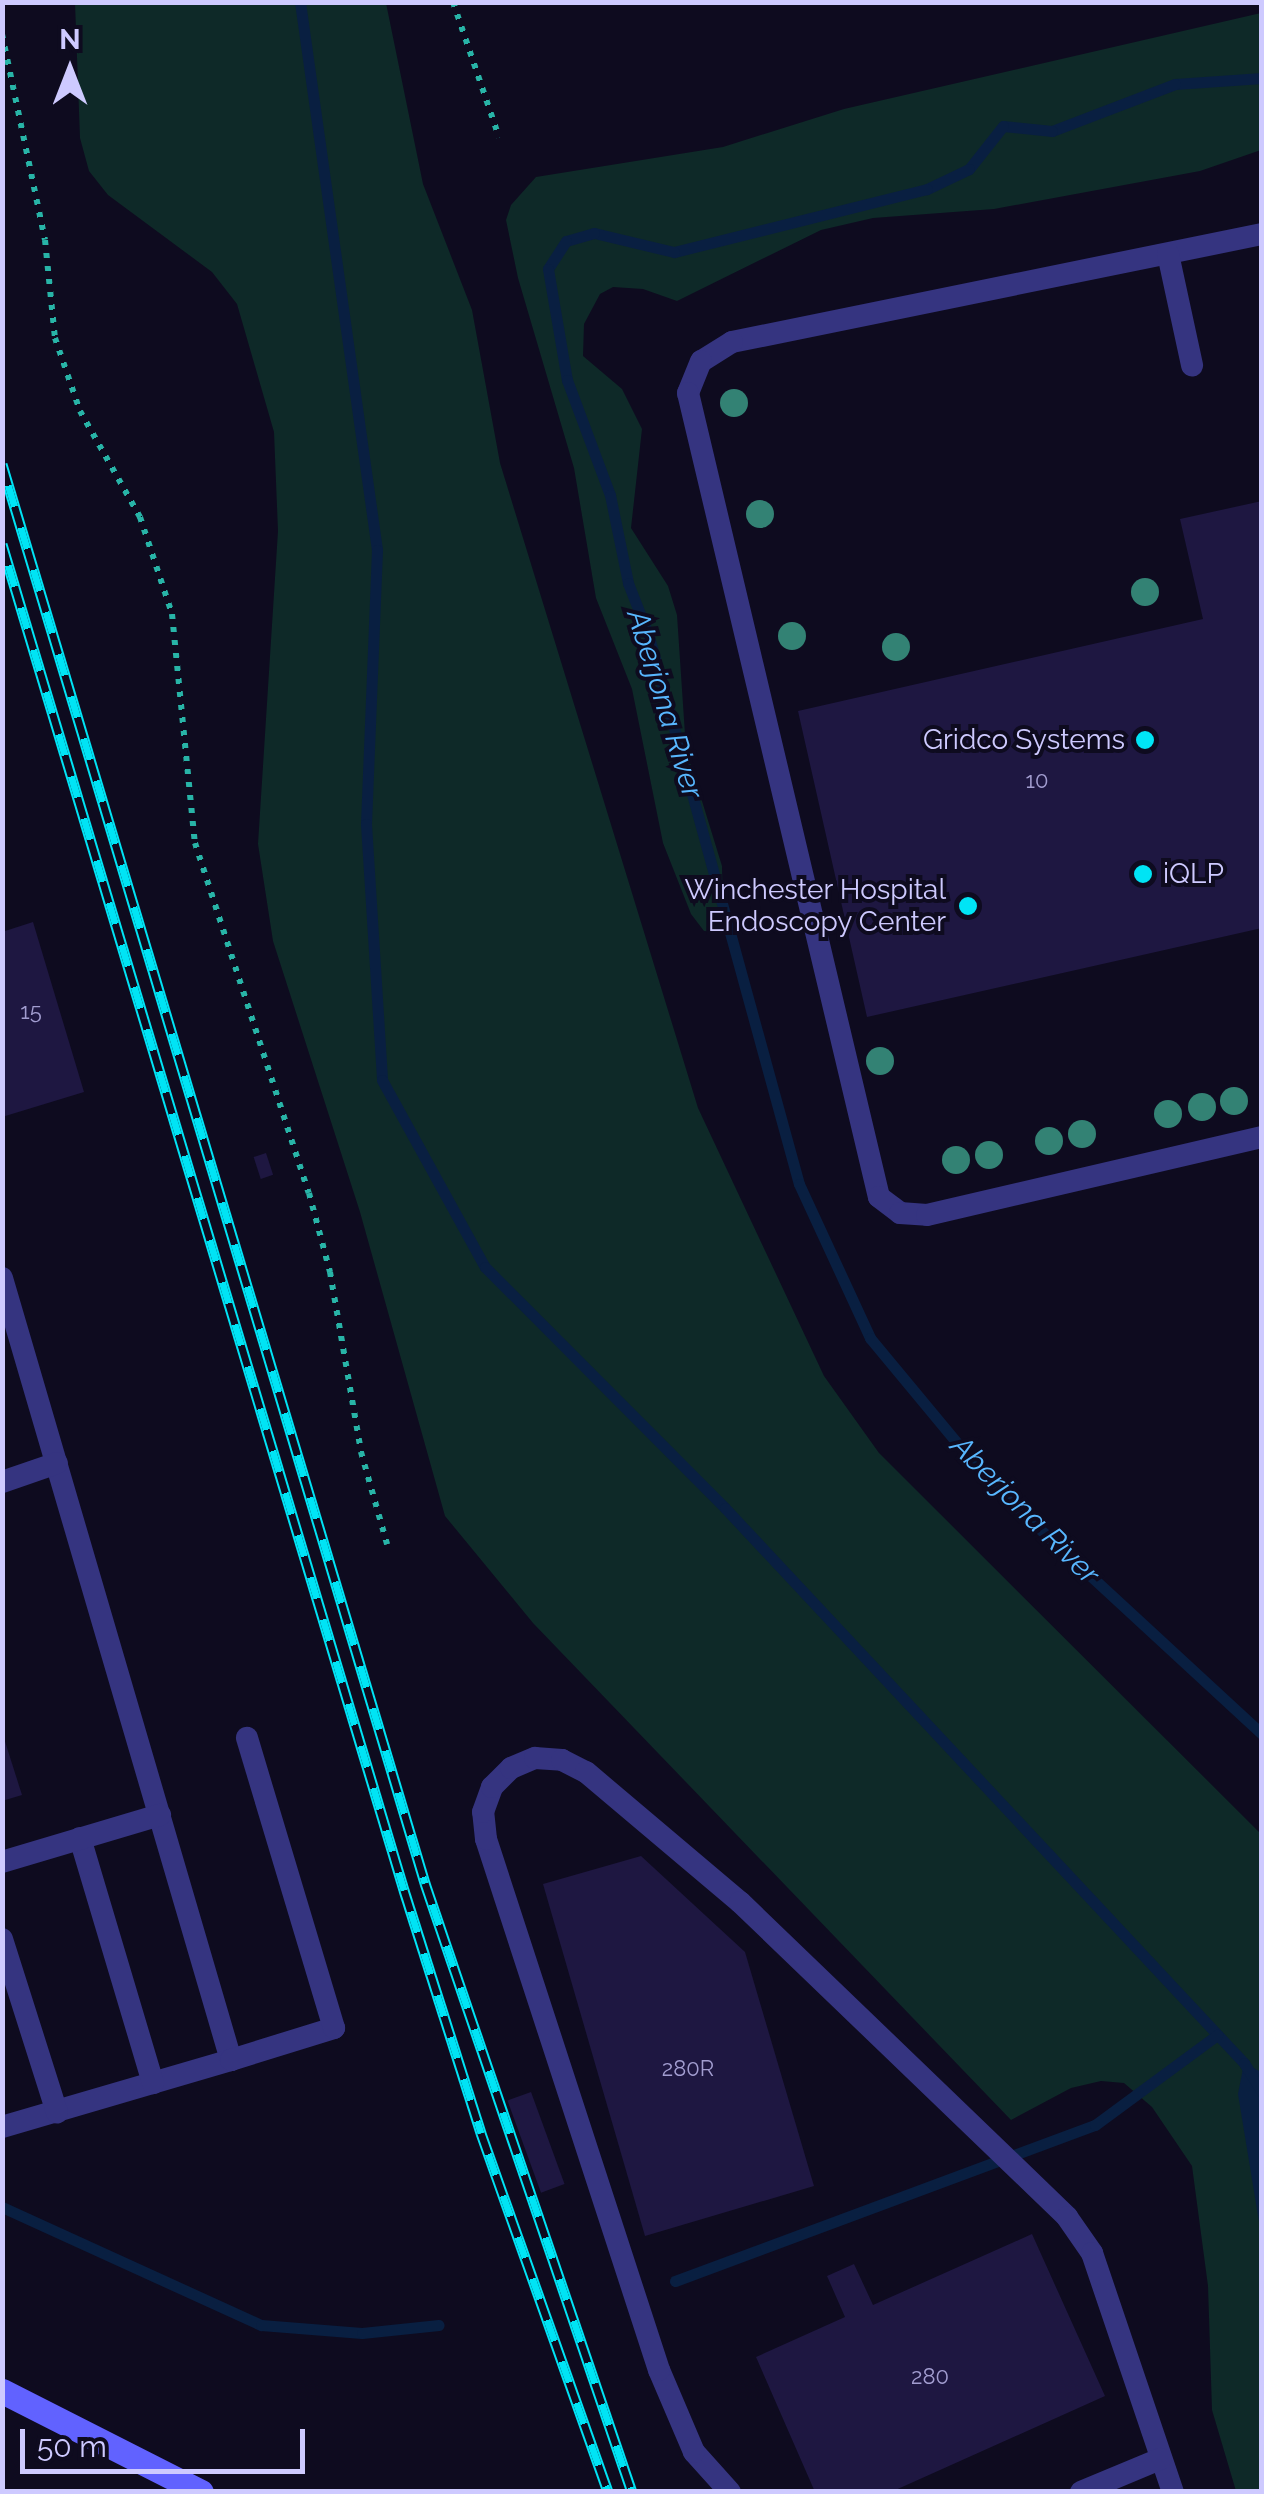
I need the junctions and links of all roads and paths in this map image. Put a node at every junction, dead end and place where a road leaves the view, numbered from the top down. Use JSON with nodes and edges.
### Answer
{"nodes":[{"id":1,"x":453,"y":2,"type":"edge"},
{"id":2,"x":2,"y":34,"type":"edge"},
{"id":3,"x":499,"y":137,"type":"dead end"},
{"id":4,"x":1262,"y":234,"type":"edge"},
{"id":5,"x":1168,"y":254,"type":"junction"},
{"id":6,"x":1192,"y":365,"type":"dead end"},
{"id":7,"x":1262,"y":1137,"type":"edge"},
{"id":8,"x":2,"y":1278,"type":"edge"},
{"id":9,"x":56,"y":1462,"type":"junction"},
{"id":10,"x":2,"y":1482,"type":"edge"},
{"id":11,"x":387,"y":1544,"type":"dead end"},
{"id":12,"x":248,"y":1738,"type":"dead end"},
{"id":13,"x":160,"y":1815,"type":"junction"},
{"id":14,"x":80,"y":1838,"type":"junction"},
{"id":15,"x":2,"y":1862,"type":"edge"},
{"id":16,"x":2,"y":1939,"type":"edge"},
{"id":17,"x":232,"y":2060,"type":"junction"},
{"id":18,"x":153,"y":2083,"type":"junction"},
{"id":19,"x":58,"y":2112,"type":"junction"},
{"id":20,"x":2,"y":2127,"type":"edge"},
{"id":21,"x":2,"y":2391,"type":"edge"},
{"id":22,"x":1160,"y":2459,"type":"junction"},
{"id":23,"x":201,"y":2492,"type":"edge"},
{"id":24,"x":730,"y":2492,"type":"edge"},
{"id":25,"x":1080,"y":2492,"type":"edge"},
{"id":26,"x":1173,"y":2492,"type":"edge"}],
"edges":[{"from":1,"to":3,"type":"path"},
{"from":2,"to":11,"type":"path"},
{"from":4,"to":5,"type":"lane"},
{"from":5,"to":6,"type":"lane"},
{"from":5,"to":7,"type":"lane"},
{"from":8,"to":9,"type":"lane"},
{"from":9,"to":10,"type":"lane"},
{"from":9,"to":13,"type":"lane"},
{"from":12,"to":17,"type":"lane"},
{"from":13,"to":14,"type":"lane"},
{"from":13,"to":17,"type":"lane"},
{"from":14,"to":15,"type":"lane"},
{"from":14,"to":18,"type":"lane"},
{"from":16,"to":19,"type":"lane"},
{"from":17,"to":18,"type":"lane"},
{"from":18,"to":19,"type":"lane"},
{"from":19,"to":20,"type":"lane"},
{"from":21,"to":23,"type":"main road"},
{"from":22,"to":24,"type":"lane"},
{"from":22,"to":25,"type":"lane"},
{"from":22,"to":26,"type":"lane"}]}
